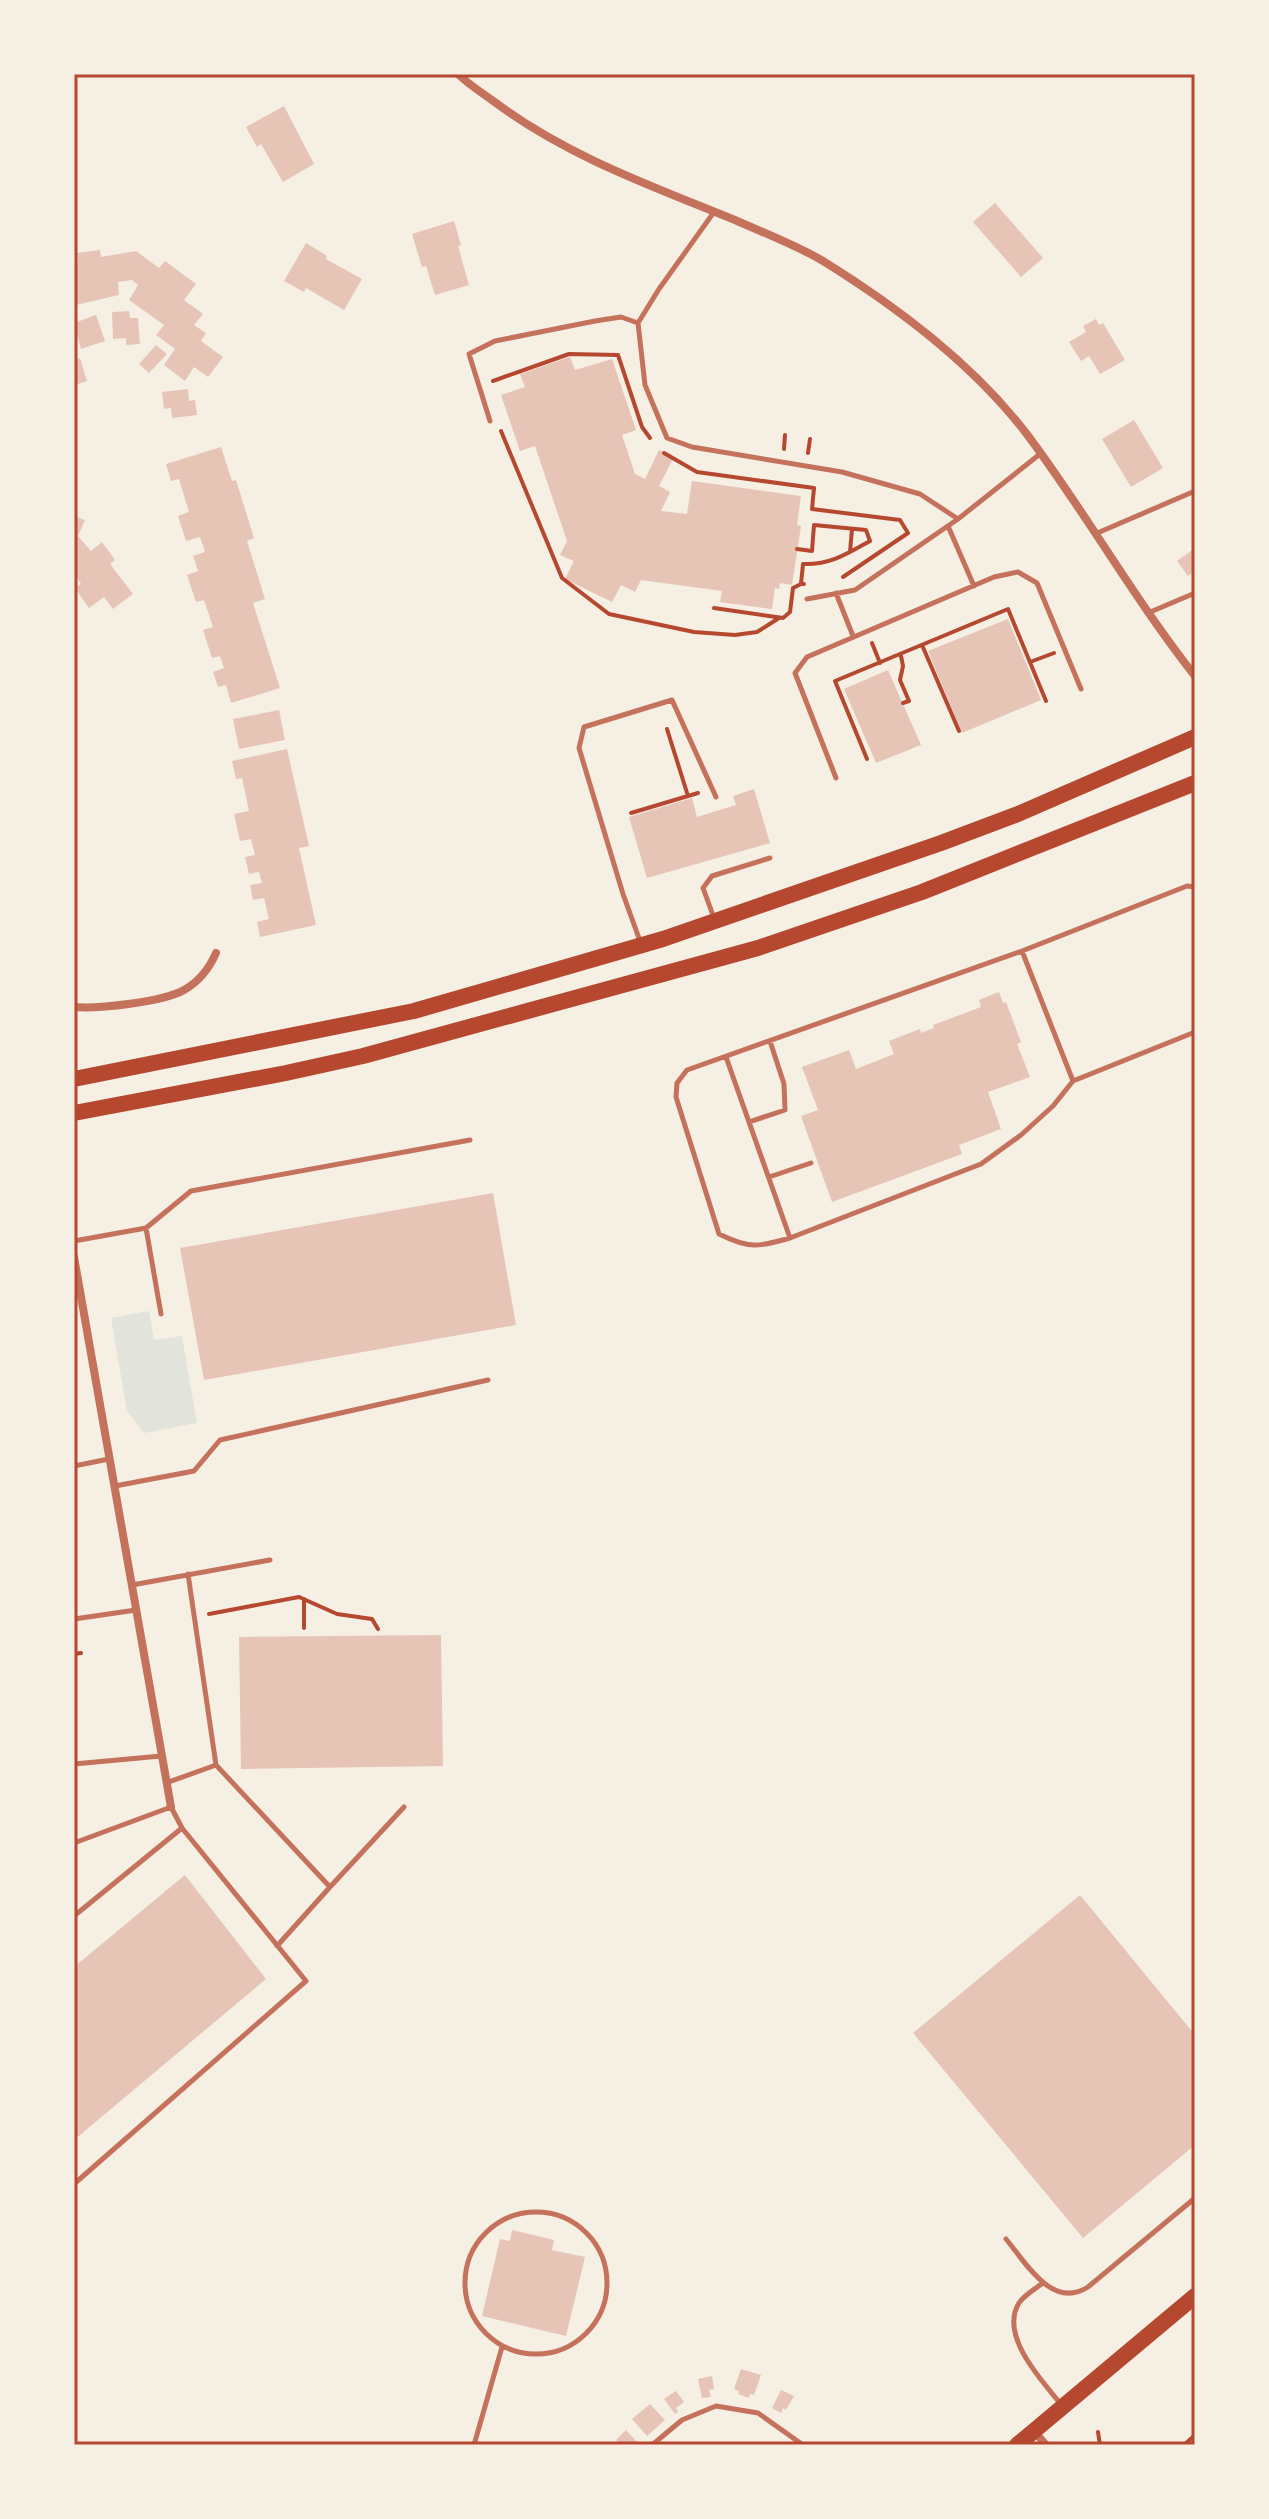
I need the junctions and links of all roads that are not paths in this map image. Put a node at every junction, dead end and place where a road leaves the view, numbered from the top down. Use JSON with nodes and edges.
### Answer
{"nodes":[{"id":1,"x":458,"y":74,"type":"edge"},
{"id":2,"x":714,"y":212,"type":"junction"},
{"id":3,"x":638,"y":323,"type":"junction"},
{"id":4,"x":490,"y":421,"type":"road end"},
{"id":5,"x":1040,"y":454,"type":"junction"},
{"id":6,"x":1195,"y":491,"type":"edge"},
{"id":7,"x":958,"y":519,"type":"junction"},
{"id":8,"x":948,"y":526,"type":"junction"},
{"id":9,"x":1094,"y":534,"type":"junction"},
{"id":10,"x":974,"y":586,"type":"junction"},
{"id":11,"x":836,"y":593,"type":"junction"},
{"id":12,"x":1195,"y":593,"type":"edge"},
{"id":13,"x":807,"y":599,"type":"dead end"},
{"id":14,"x":1148,"y":613,"type":"junction"},
{"id":15,"x":853,"y":636,"type":"junction"},
{"id":16,"x":1195,"y":676,"type":"edge"},
{"id":17,"x":1081,"y":689,"type":"dead end"},
{"id":18,"x":1195,"y":737,"type":"edge"},
{"id":19,"x":836,"y":778,"type":"dead end"},
{"id":20,"x":1195,"y":783,"type":"edge"},
{"id":21,"x":716,"y":797,"type":"dead end"},
{"id":22,"x":770,"y":858,"type":"dead end"},
{"id":23,"x":1195,"y":887,"type":"edge"},
{"id":24,"x":716,"y":922,"type":"junction"},
{"id":25,"x":642,"y":946,"type":"junction"},
{"id":26,"x":1022,"y":951,"type":"junction"},
{"id":27,"x":216,"y":953,"type":"dead end"},
{"id":28,"x":74,"y":1007,"type":"edge"},
{"id":29,"x":1195,"y":1032,"type":"edge"},
{"id":30,"x":770,"y":1041,"type":"junction"},
{"id":31,"x":726,"y":1057,"type":"junction"},
{"id":32,"x":74,"y":1079,"type":"edge"},
{"id":33,"x":1073,"y":1081,"type":"junction"},
{"id":34,"x":74,"y":1113,"type":"edge"},
{"id":35,"x":749,"y":1122,"type":"junction"},
{"id":36,"x":470,"y":1140,"type":"dead end"},
{"id":37,"x":811,"y":1163,"type":"dead end"},
{"id":38,"x":769,"y":1177,"type":"junction"},
{"id":39,"x":146,"y":1228,"type":"junction"},
{"id":40,"x":790,"y":1238,"type":"junction"},
{"id":41,"x":74,"y":1241,"type":"edge"},
{"id":42,"x":74,"y":1257,"type":"edge"},
{"id":43,"x":161,"y":1314,"type":"dead end"},
{"id":44,"x":488,"y":1380,"type":"dead end"},
{"id":45,"x":109,"y":1459,"type":"junction"},
{"id":46,"x":74,"y":1466,"type":"edge"},
{"id":47,"x":114,"y":1487,"type":"junction"},
{"id":48,"x":270,"y":1560,"type":"dead end"},
{"id":49,"x":188,"y":1574,"type":"junction"},
{"id":50,"x":131,"y":1585,"type":"junction"},
{"id":51,"x":136,"y":1610,"type":"junction"},
{"id":52,"x":74,"y":1619,"type":"edge"},
{"id":53,"x":161,"y":1756,"type":"junction"},
{"id":54,"x":74,"y":1764,"type":"edge"},
{"id":55,"x":216,"y":1765,"type":"junction"},
{"id":56,"x":166,"y":1783,"type":"junction"},
{"id":57,"x":171,"y":1807,"type":"junction"},
{"id":58,"x":404,"y":1807,"type":"dead end"},
{"id":59,"x":182,"y":1828,"type":"junction"},
{"id":60,"x":74,"y":1843,"type":"edge"},
{"id":61,"x":330,"y":1887,"type":"junction"},
{"id":62,"x":74,"y":1916,"type":"edge"},
{"id":63,"x":277,"y":1946,"type":"junction"},
{"id":64,"x":74,"y":2184,"type":"edge"},
{"id":65,"x":1195,"y":2198,"type":"edge"},
{"id":66,"x":1006,"y":2239,"type":"dead end"},
{"id":67,"x":1043,"y":2283,"type":"junction"},
{"id":68,"x":1195,"y":2296,"type":"edge"},
{"id":69,"x":502,"y":2347,"type":"junction"},
{"id":70,"x":1063,"y":2406,"type":"junction"},
{"id":71,"x":1034,"y":2430,"type":"junction"},
{"id":72,"x":474,"y":2445,"type":"edge"},
{"id":73,"x":652,"y":2445,"type":"edge"},
{"id":74,"x":803,"y":2445,"type":"edge"},
{"id":75,"x":1017,"y":2445,"type":"edge"},
{"id":76,"x":1046,"y":2445,"type":"edge"}],
"edges":[{"from":1,"to":2,"type":"street"},
{"from":2,"to":3,"type":"lane"},
{"from":2,"to":5,"type":"street"},
{"from":3,"to":4,"type":"lane"},
{"from":3,"to":7,"type":"lane"},
{"from":5,"to":7,"type":"lane"},
{"from":5,"to":9,"type":"street"},
{"from":6,"to":9,"type":"lane"},
{"from":7,"to":8,"type":"lane"},
{"from":8,"to":10,"type":"lane"},
{"from":8,"to":11,"type":"lane"},
{"from":9,"to":14,"type":"street"},
{"from":10,"to":15,"type":"lane"},
{"from":10,"to":17,"type":"lane"},
{"from":11,"to":13,"type":"lane"},
{"from":11,"to":15,"type":"lane"},
{"from":12,"to":14,"type":"lane"},
{"from":14,"to":16,"type":"street"},
{"from":15,"to":19,"type":"lane"},
{"from":18,"to":24,"type":"main road"},
{"from":20,"to":34,"type":"main road"},
{"from":21,"to":25,"type":"lane"},
{"from":22,"to":24,"type":"lane"},
{"from":23,"to":26,"type":"lane"},
{"from":24,"to":25,"type":"main road"},
{"from":25,"to":32,"type":"main road"},
{"from":26,"to":30,"type":"lane"},
{"from":26,"to":33,"type":"lane"},
{"from":27,"to":28,"type":"street"},
{"from":29,"to":33,"type":"lane"},
{"from":30,"to":31,"type":"lane"},
{"from":30,"to":35,"type":"lane"},
{"from":31,"to":35,"type":"lane"},
{"from":31,"to":40,"type":"lane"},
{"from":33,"to":40,"type":"lane"},
{"from":35,"to":38,"type":"lane"},
{"from":36,"to":39,"type":"lane"},
{"from":37,"to":38,"type":"lane"},
{"from":38,"to":40,"type":"lane"},
{"from":39,"to":41,"type":"lane"},
{"from":39,"to":43,"type":"lane"},
{"from":42,"to":45,"type":"street"},
{"from":44,"to":47,"type":"lane"},
{"from":45,"to":46,"type":"lane"},
{"from":45,"to":47,"type":"street"},
{"from":47,"to":50,"type":"street"},
{"from":48,"to":49,"type":"lane"},
{"from":49,"to":50,"type":"lane"},
{"from":49,"to":55,"type":"lane"},
{"from":50,"to":51,"type":"street"},
{"from":51,"to":52,"type":"lane"},
{"from":51,"to":53,"type":"street"},
{"from":53,"to":54,"type":"lane"},
{"from":53,"to":56,"type":"street"},
{"from":55,"to":56,"type":"lane"},
{"from":55,"to":61,"type":"lane"},
{"from":56,"to":57,"type":"street"},
{"from":57,"to":59,"type":"lane"},
{"from":57,"to":60,"type":"lane"},
{"from":58,"to":61,"type":"lane"},
{"from":59,"to":62,"type":"lane"},
{"from":59,"to":63,"type":"lane"},
{"from":61,"to":63,"type":"lane"},
{"from":63,"to":64,"type":"lane"},
{"from":65,"to":67,"type":"lane"},
{"from":66,"to":67,"type":"lane"},
{"from":67,"to":70,"type":"lane"},
{"from":68,"to":70,"type":"main road"},
{"from":69,"to":69,"type":"lane"},
{"from":69,"to":72,"type":"lane"},
{"from":70,"to":71,"type":"main road"},
{"from":71,"to":75,"type":"main road"},
{"from":71,"to":76,"type":"street"},
{"from":73,"to":74,"type":"lane"}]}
